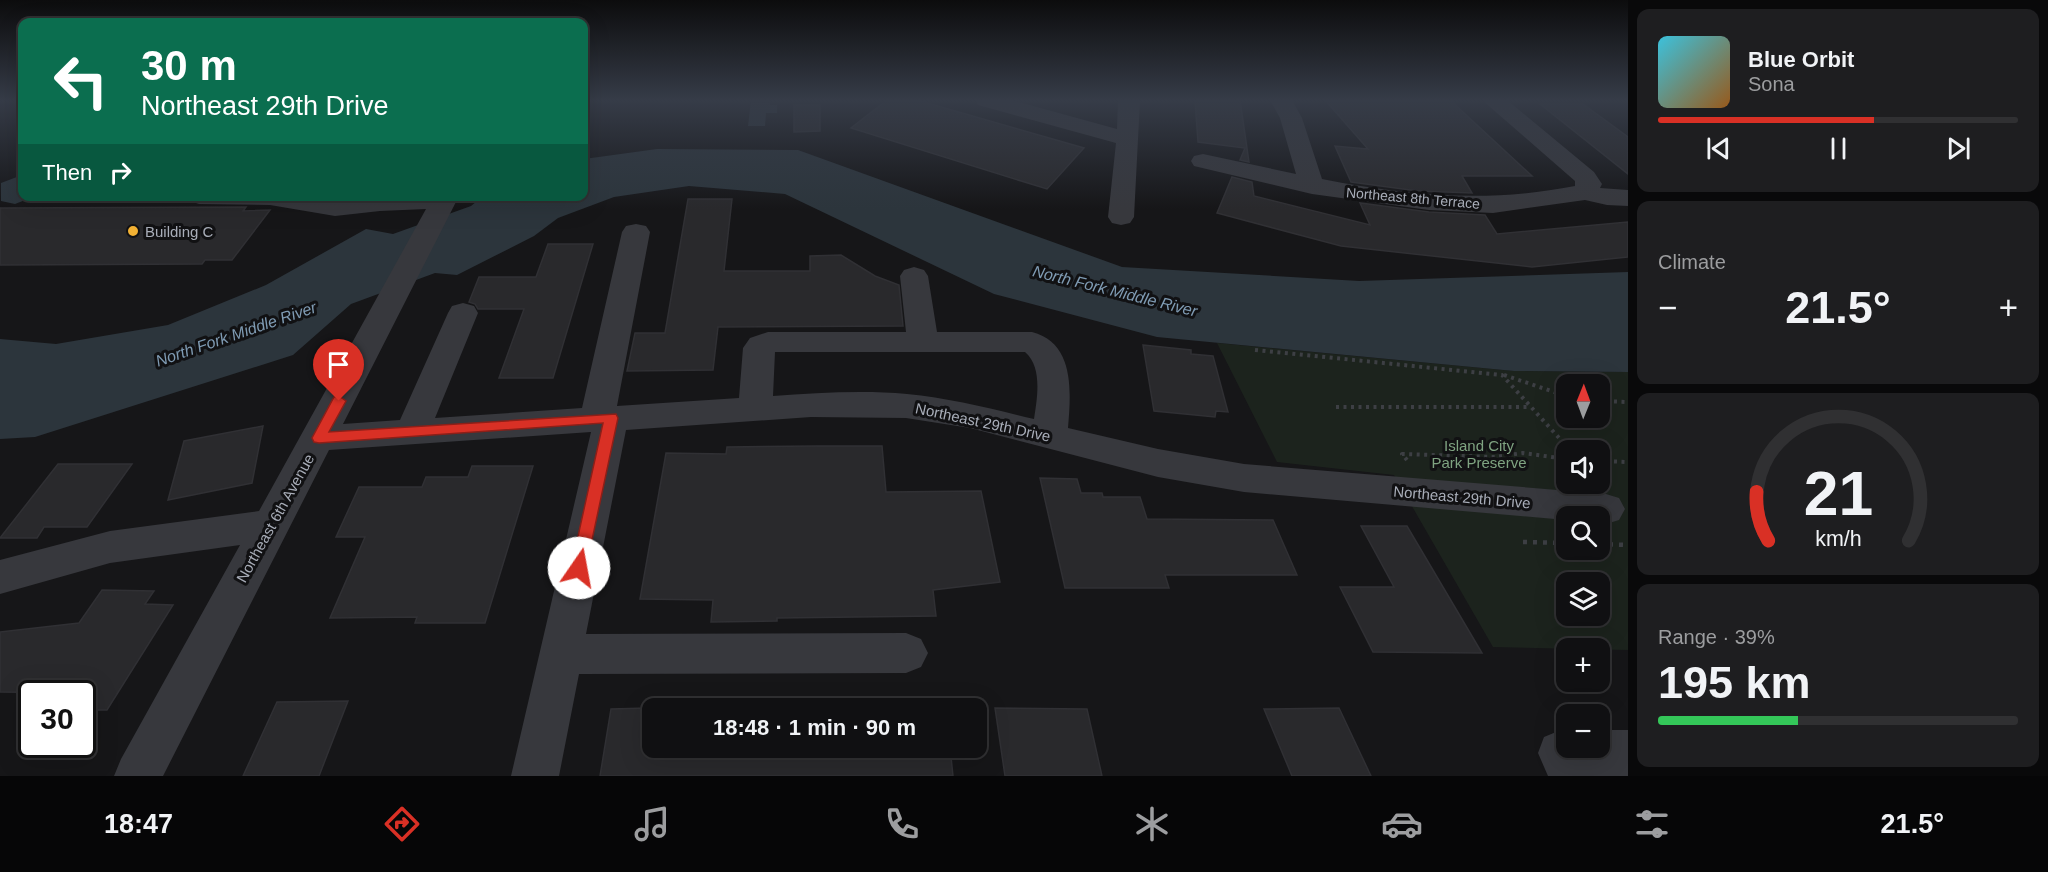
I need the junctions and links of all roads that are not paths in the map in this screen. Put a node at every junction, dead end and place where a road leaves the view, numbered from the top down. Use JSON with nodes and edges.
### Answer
{"nodes":[{"id":1,"x":1118,"y":136,"type":"edge"},
{"id":2,"x":1297,"y":136,"type":"edge"},
{"id":3,"x":1536,"y":136,"type":"edge"},
{"id":4,"x":1128,"y":139,"type":"joint"},
{"id":5,"x":1203,"y":161,"type":"dead end"},
{"id":6,"x":1312,"y":186,"type":"junction"},
{"id":7,"x":1585,"y":192,"type":"junction"},
{"id":8,"x":1628,"y":198,"type":"edge"},
{"id":9,"x":294,"y":201,"type":"edge"},
{"id":10,"x":444,"y":201,"type":"edge"},
{"id":11,"x":1121,"y":218,"type":"dead end"},
{"id":12,"x":636,"y":232,"type":"dead end"},
{"id":13,"x":914,"y":276,"type":"dead end"},
{"id":14,"x":463,"y":313,"type":"dead end"},
{"id":15,"x":923,"y":341,"type":"junction"},
{"id":16,"x":755,"y":409,"type":"junction"},
{"id":17,"x":604,"y":418,"type":"junction"},
{"id":18,"x":412,"y":431,"type":"junction"},
{"id":19,"x":1050,"y":436,"type":"junction"},
{"id":20,"x":319,"y":438,"type":"junction"},
{"id":21,"x":1581,"y":506,"type":"edge"},
{"id":22,"x":270,"y":525,"type":"junction"},
{"id":23,"x":0,"y":576,"type":"edge"},
{"id":24,"x":906,"y":653,"type":"dead end"},
{"id":25,"x":561,"y":654,"type":"junction"},
{"id":26,"x":1628,"y":753,"type":"edge"},
{"id":27,"x":138,"y":776,"type":"edge"},
{"id":28,"x":535,"y":776,"type":"edge"},
{"id":29,"x":1575,"y":776,"type":"edge"}],
"edges":[{"from":1,"to":4,"type":"street"},
{"from":2,"to":6,"type":"street"},
{"from":3,"to":7,"type":"street"},
{"from":4,"to":11,"type":"street"},
{"from":5,"to":6,"type":"street","name":"Northeast 8th Terrace"},
{"from":6,"to":7,"type":"street","name":"Northeast 8th Terrace"},
{"from":7,"to":8,"type":"street","name":"Northeast 8th Terrace"},
{"from":9,"to":10,"type":"street"},
{"from":10,"to":20,"type":"street","name":"Northeast 6th Avenue"},
{"from":12,"to":17,"type":"street"},
{"from":13,"to":15,"type":"street"},
{"from":14,"to":18,"type":"street"},
{"from":15,"to":16,"type":"street"},
{"from":15,"to":19,"type":"street"},
{"from":16,"to":17,"type":"street","name":"Northeast 29th Drive"},
{"from":16,"to":19,"type":"street","name":"Northeast 29th Drive"},
{"from":17,"to":18,"type":"street","name":"Northeast 29th Drive"},
{"from":17,"to":25,"type":"street"},
{"from":18,"to":20,"type":"street","name":"Northeast 29th Drive"},
{"from":19,"to":21,"type":"street","name":"Northeast 29th Drive"},
{"from":20,"to":22,"type":"street","name":"Northeast 6th Avenue"},
{"from":22,"to":23,"type":"street"},
{"from":22,"to":27,"type":"street","name":"Northeast 6th Avenue"},
{"from":24,"to":25,"type":"street"},
{"from":25,"to":28,"type":"street"},
{"from":26,"to":29,"type":"street"}]}
